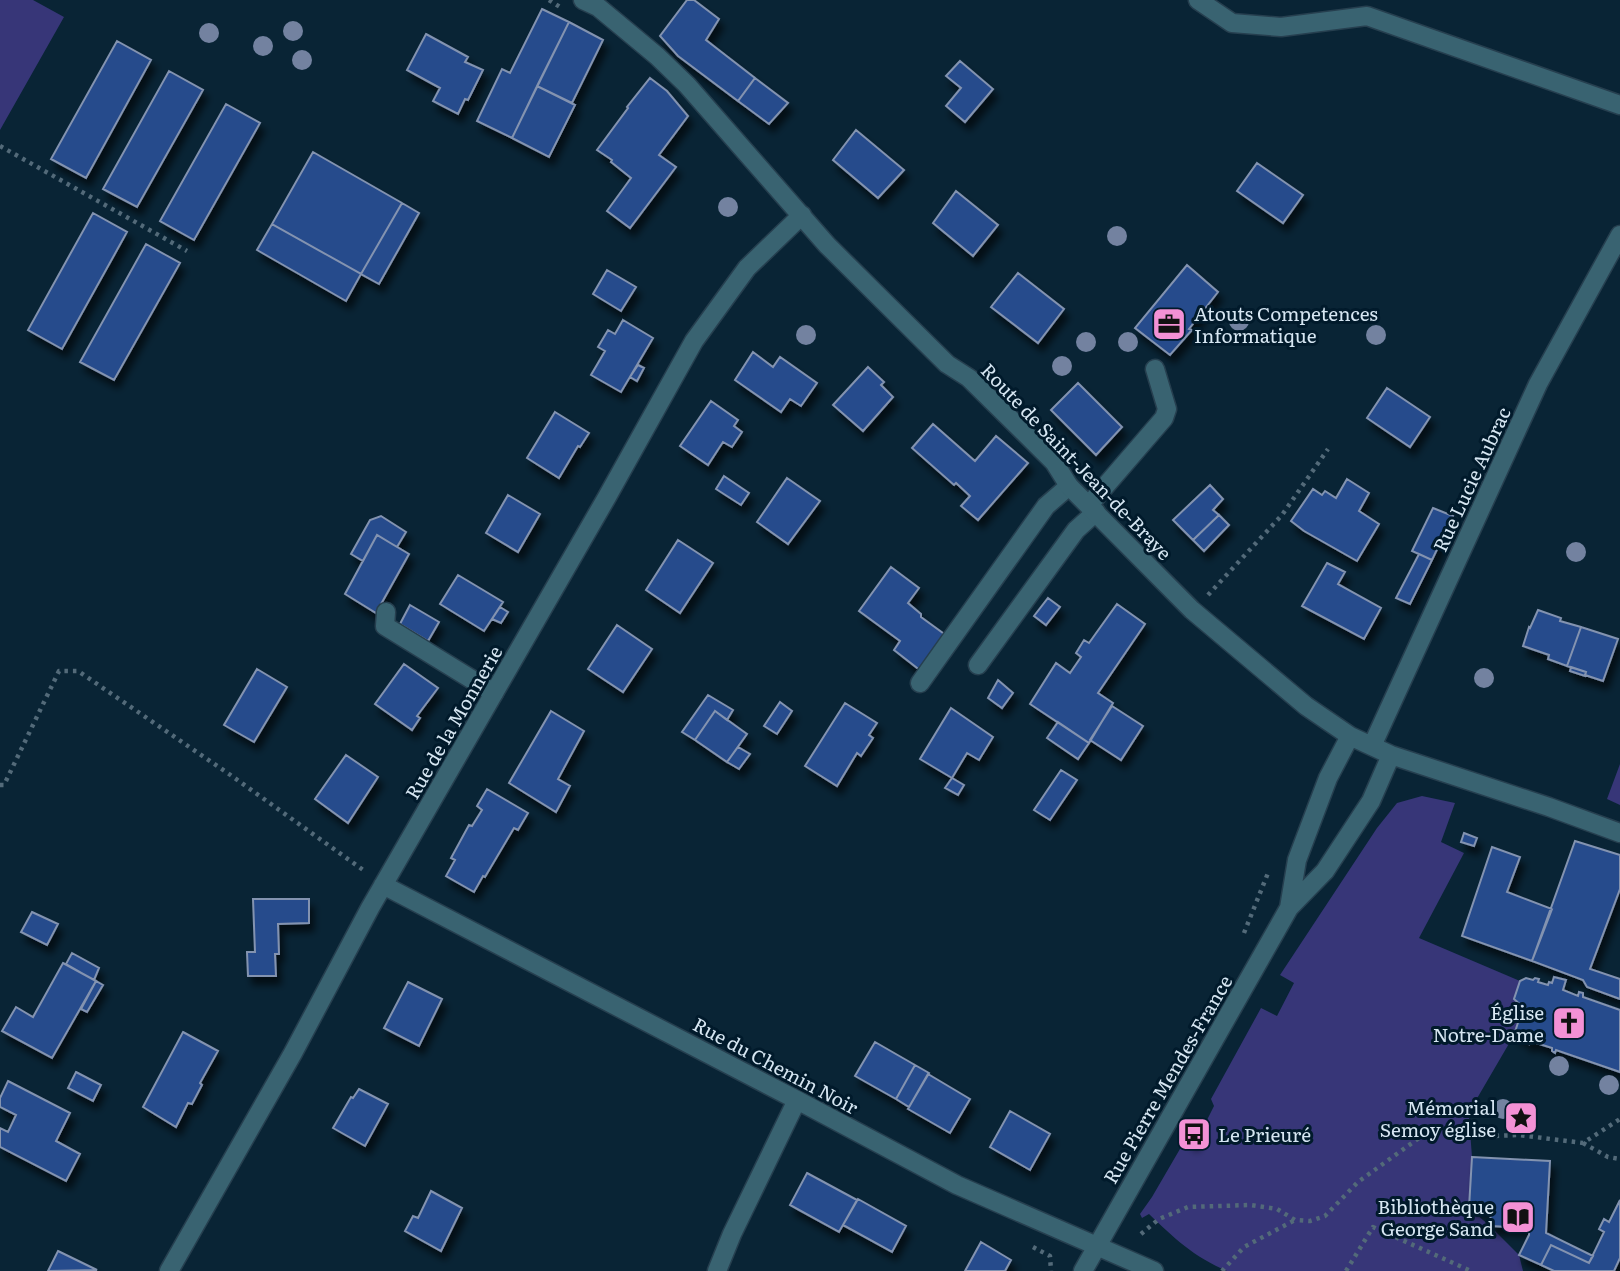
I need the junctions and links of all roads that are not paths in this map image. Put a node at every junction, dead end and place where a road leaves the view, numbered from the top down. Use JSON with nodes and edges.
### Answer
{"nodes":[{"id":1,"x":583,"y":0,"type":"edge"},
{"id":2,"x":1198,"y":0,"type":"edge"},
{"id":3,"x":1620,"y":105,"type":"edge"},
{"id":4,"x":802,"y":215,"type":"junction"},
{"id":5,"x":1620,"y":235,"type":"edge"},
{"id":6,"x":1155,"y":369,"type":"dead end"},
{"id":7,"x":1069,"y":486,"type":"junction"},
{"id":8,"x":1092,"y":508,"type":"junction"},
{"id":9,"x":386,"y":612,"type":"dead end"},
{"id":10,"x":978,"y":665,"type":"dead end"},
{"id":11,"x":920,"y":683,"type":"dead end"},
{"id":12,"x":494,"y":693,"type":"junction"},
{"id":13,"x":1350,"y":736,"type":"junction"},
{"id":14,"x":1372,"y":746,"type":"junction"},
{"id":15,"x":1391,"y":755,"type":"junction"},
{"id":16,"x":1620,"y":833,"type":"edge"},
{"id":17,"x":383,"y":885,"type":"junction"},
{"id":18,"x":1289,"y":908,"type":"junction"},
{"id":19,"x":797,"y":1100,"type":"junction"},
{"id":20,"x":1096,"y":1247,"type":"junction"},
{"id":21,"x":169,"y":1271,"type":"edge"},
{"id":22,"x":717,"y":1271,"type":"edge"},
{"id":23,"x":1083,"y":1271,"type":"edge"},
{"id":24,"x":1154,"y":1271,"type":"edge"}],
"edges":[{"from":1,"to":4,"type":"street","name":"Route de Saint-Jean-de-Braye"},
{"from":2,"to":3,"type":"street"},
{"from":4,"to":7,"type":"street","name":"Route de Saint-Jean-de-Braye"},
{"from":4,"to":12,"type":"street","name":"Rue de la Monnerie"},
{"from":5,"to":14,"type":"street","name":"Rue Lucie Aubrac"},
{"from":6,"to":8,"type":"street"},
{"from":7,"to":8,"type":"street","name":"Route de Saint-Jean-de-Braye"},
{"from":7,"to":11,"type":"street"},
{"from":8,"to":10,"type":"street"},
{"from":8,"to":13,"type":"street","name":"Route de Saint-Jean-de-Braye"},
{"from":9,"to":12,"type":"street"},
{"from":12,"to":17,"type":"street","name":"Rue de la Monnerie"},
{"from":13,"to":14,"type":"street","name":"Route de Saint-Jean-de-Braye"},
{"from":13,"to":18,"type":"street","name":"Rue Pierre Mendes-France"},
{"from":14,"to":15,"type":"street","name":"Route de Saint-Jean-de-Braye"},
{"from":15,"to":16,"type":"street","name":"Route de Saint-Jean-de-Braye"},
{"from":15,"to":18,"type":"street","name":"Rue Pierre Mendes-France"},
{"from":17,"to":19,"type":"street","name":"Rue du Chemin Noir"},
{"from":17,"to":21,"type":"street","name":"Rue de la Monnerie"},
{"from":18,"to":20,"type":"street","name":"Rue Pierre Mendes-France"},
{"from":19,"to":20,"type":"street","name":"Rue du Chemin Noir"},
{"from":19,"to":22,"type":"street"},
{"from":20,"to":23,"type":"street","name":"Rue Pierre Mendes-France"},
{"from":20,"to":24,"type":"street","name":"Rue du Chemin Noir"}]}
